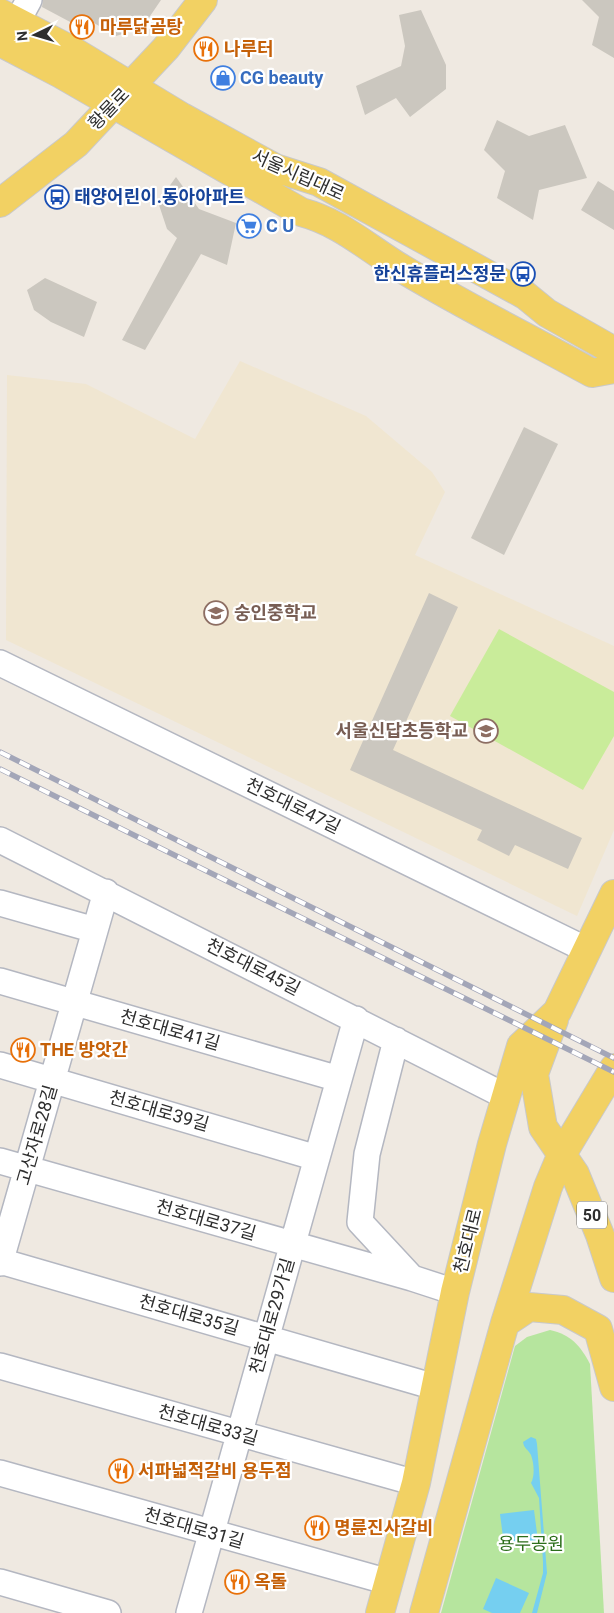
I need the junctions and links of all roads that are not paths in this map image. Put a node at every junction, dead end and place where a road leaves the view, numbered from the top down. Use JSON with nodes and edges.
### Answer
{"nodes":[{"id":1,"x":203,"y":0,"type":"edge"},
{"id":2,"x":11,"y":19,"type":"edge"},
{"id":3,"x":122,"y":96,"type":"junction"},
{"id":4,"x":0,"y":203,"type":"edge"},
{"id":5,"x":614,"y":360,"type":"edge"},
{"id":6,"x":614,"y":369,"type":"edge"},
{"id":7,"x":0,"y":662,"type":"edge"},
{"id":8,"x":0,"y":840,"type":"edge"},
{"id":9,"x":106,"y":892,"type":"junction"},
{"id":10,"x":614,"y":894,"type":"edge"},
{"id":11,"x":0,"y":904,"type":"edge"},
{"id":12,"x":95,"y":930,"type":"junction"},
{"id":13,"x":587,"y":950,"type":"junction"},
{"id":14,"x":0,"y":981,"type":"edge"},
{"id":15,"x":75,"y":1003,"type":"junction"},
{"id":16,"x":557,"y":1012,"type":"junction"},
{"id":17,"x":356,"y":1020,"type":"junction"},
{"id":18,"x":396,"y":1040,"type":"junction"},
{"id":19,"x":0,"y":1065,"type":"edge"},
{"id":20,"x":614,"y":1068,"type":"edge"},
{"id":21,"x":339,"y":1079,"type":"junction"},
{"id":22,"x":53,"y":1080,"type":"junction"},
{"id":23,"x":505,"y":1096,"type":"junction"},
{"id":24,"x":561,"y":1156,"type":"junction"},
{"id":25,"x":317,"y":1158,"type":"junction"},
{"id":26,"x":0,"y":1161,"type":"edge"},
{"id":27,"x":27,"y":1169,"type":"junction"},
{"id":28,"x":292,"y":1245,"type":"junction"},
{"id":29,"x":0,"y":1262,"type":"edge"},
{"id":30,"x":412,"y":1278,"type":"junction"},
{"id":31,"x":614,"y":1278,"type":"edge"},
{"id":32,"x":455,"y":1292,"type":"junction"},
{"id":33,"x":505,"y":1323,"type":"junction"},
{"id":34,"x":266,"y":1337,"type":"junction"},
{"id":35,"x":0,"y":1366,"type":"edge"},
{"id":36,"x":614,"y":1387,"type":"edge"},
{"id":37,"x":435,"y":1388,"type":"junction"},
{"id":38,"x":239,"y":1433,"type":"junction"},
{"id":39,"x":0,"y":1473,"type":"edge"},
{"id":40,"x":416,"y":1483,"type":"junction"},
{"id":41,"x":211,"y":1532,"type":"junction"},
{"id":42,"x":0,"y":1582,"type":"edge"},
{"id":43,"x":389,"y":1582,"type":"junction"},
{"id":44,"x":108,"y":1613,"type":"edge"},
{"id":45,"x":189,"y":1613,"type":"edge"},
{"id":46,"x":380,"y":1613,"type":"edge"},
{"id":47,"x":424,"y":1613,"type":"edge"}],
"edges":[{"from":1,"to":3,"type":"main road","name":"황물로"},
{"from":2,"to":3,"type":"main road","name":"서울시립대로"},
{"from":3,"to":4,"type":"main road","name":"황물로"},
{"from":3,"to":5,"type":"main road","name":"서울시립대로"},
{"from":3,"to":6,"type":"main road","name":"서울시립대로"},
{"from":7,"to":13,"type":"street","name":"천호대로47길"},
{"from":8,"to":9,"type":"street","name":"천호대로45길"},
{"from":9,"to":12,"type":"street","name":"고산자로28길"},
{"from":9,"to":17,"type":"street","name":"천호대로45길"},
{"from":10,"to":13,"type":"main road","name":"천호대로"},
{"from":11,"to":12,"type":"street"},
{"from":12,"to":15,"type":"street","name":"고산자로28길"},
{"from":13,"to":16,"type":"main road","name":"천호대로"},
{"from":14,"to":15,"type":"street","name":"천호대로41길"},
{"from":15,"to":21,"type":"street","name":"천호대로41길"},
{"from":15,"to":22,"type":"street","name":"고산자로28길"},
{"from":16,"to":23,"type":"main road","name":"천호대로"},
{"from":16,"to":24,"type":"main road"},
{"from":17,"to":18,"type":"street","name":"천호대로45길"},
{"from":17,"to":21,"type":"street","name":"천호대로29가길"},
{"from":18,"to":23,"type":"street","name":"천호대로45길"},
{"from":18,"to":30,"type":"street","name":"천호대로37길"},
{"from":19,"to":22,"type":"street","name":"천호대로39길"},
{"from":20,"to":24,"type":"main road"},
{"from":21,"to":25,"type":"street","name":"천호대로29가길"},
{"from":22,"to":25,"type":"street","name":"천호대로39길"},
{"from":22,"to":27,"type":"street","name":"고산자로28길"},
{"from":23,"to":32,"type":"main road","name":"천호대로"},
{"from":24,"to":31,"type":"main road","number":"50"},
{"from":24,"to":33,"type":"main road"},
{"from":25,"to":28,"type":"street","name":"천호대로29가길"},
{"from":26,"to":27,"type":"street","name":"천호대로37길"},
{"from":27,"to":28,"type":"street","name":"천호대로37길"},
{"from":27,"to":29,"type":"street","name":"고산자로28길"},
{"from":28,"to":30,"type":"street","name":"천호대로37길"},
{"from":28,"to":34,"type":"street","name":"천호대로29가길"},
{"from":29,"to":34,"type":"street","name":"천호대로35길"},
{"from":30,"to":32,"type":"street","name":"천호대로37길"},
{"from":32,"to":37,"type":"main road","name":"천호대로"},
{"from":33,"to":36,"type":"main road"},
{"from":33,"to":47,"type":"main road"},
{"from":34,"to":37,"type":"street","name":"천호대로35길"},
{"from":34,"to":38,"type":"street","name":"천호대로29가길"},
{"from":35,"to":38,"type":"street","name":"천호대로33길"},
{"from":37,"to":40,"type":"main road","name":"천호대로"},
{"from":38,"to":40,"type":"street","name":"천호대로33길"},
{"from":38,"to":41,"type":"street","name":"천호대로29가길"},
{"from":39,"to":41,"type":"street","name":"천호대로31길"},
{"from":40,"to":43,"type":"main road","name":"천호대로"},
{"from":41,"to":43,"type":"street","name":"천호대로31길"},
{"from":41,"to":45,"type":"street","name":"천호대로29가길"},
{"from":42,"to":44,"type":"street"},
{"from":43,"to":46,"type":"main road","name":"천호대로"}]}
